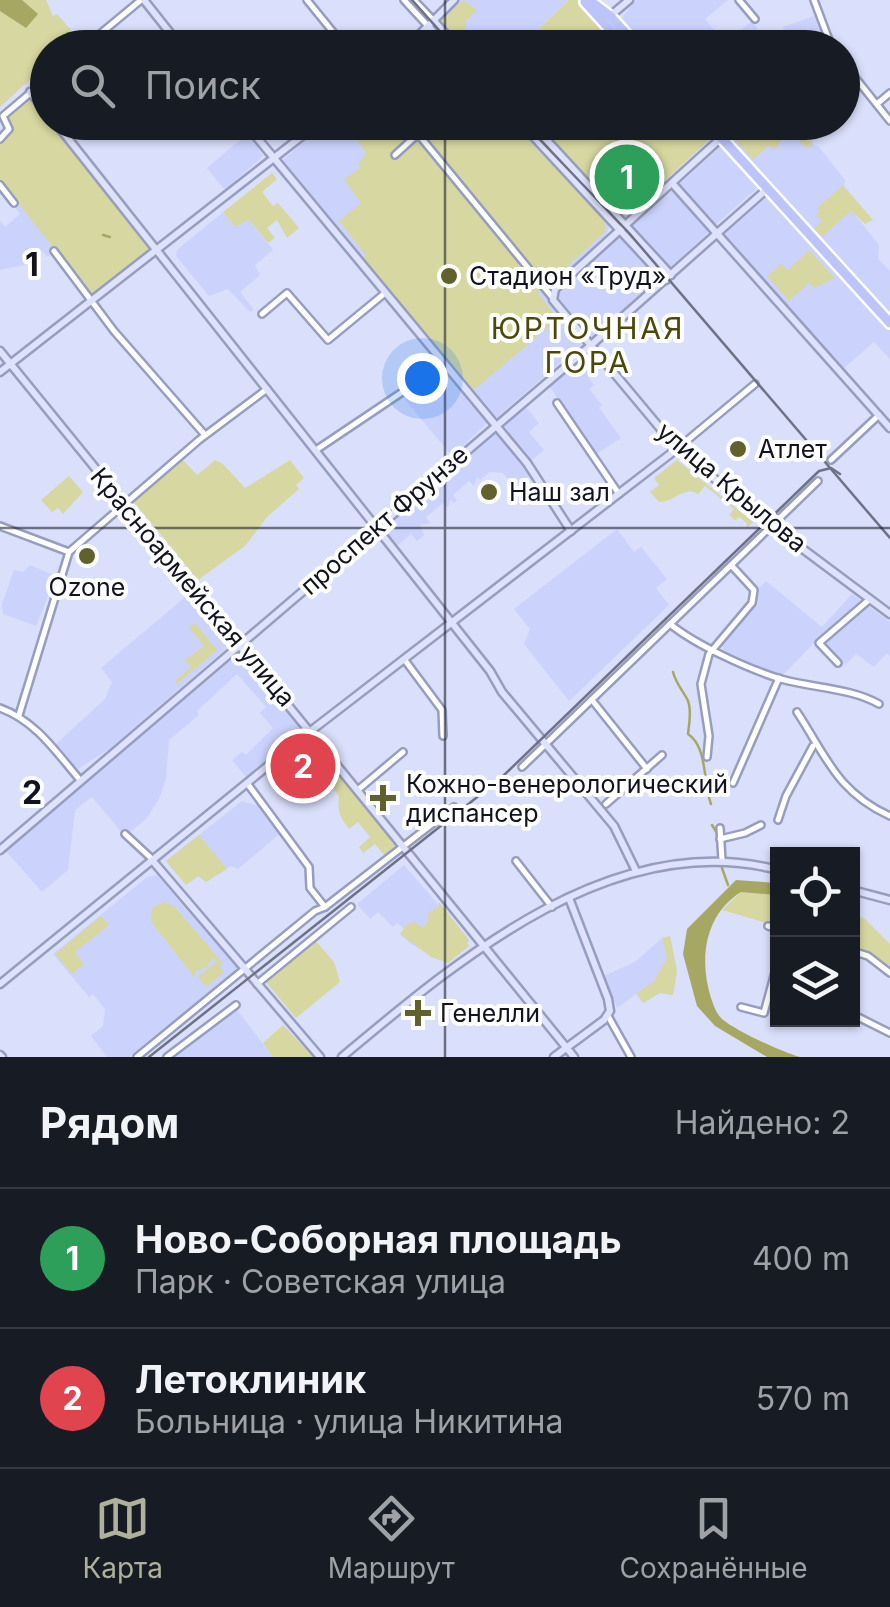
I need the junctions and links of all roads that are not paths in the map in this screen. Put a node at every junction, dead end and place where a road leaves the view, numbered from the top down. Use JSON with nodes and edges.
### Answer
{"nodes":[{"id":1,"x":142,"y":0,"type":"edge"},
{"id":2,"x":307,"y":0,"type":"edge"},
{"id":3,"x":404,"y":0,"type":"edge"},
{"id":4,"x":414,"y":0,"type":"edge"},
{"id":5,"x":454,"y":0,"type":"edge"},
{"id":6,"x":586,"y":0,"type":"edge"},
{"id":7,"x":629,"y":0,"type":"edge"},
{"id":8,"x":738,"y":0,"type":"edge"},
{"id":9,"x":814,"y":0,"type":"edge"},
{"id":10,"x":606,"y":20,"type":"junction"},
{"id":11,"x":756,"y":20,"type":"dead end"},
{"id":12,"x":430,"y":23,"type":"junction"},
{"id":13,"x":106,"y":30,"type":"edge"},
{"id":14,"x":167,"y":30,"type":"edge"},
{"id":15,"x":331,"y":30,"type":"edge"},
{"id":16,"x":423,"y":30,"type":"edge"},
{"id":17,"x":435,"y":30,"type":"edge"},
{"id":18,"x":438,"y":30,"type":"edge"},
{"id":19,"x":614,"y":30,"type":"edge"},
{"id":20,"x":618,"y":30,"type":"edge"},
{"id":21,"x":825,"y":30,"type":"edge"},
{"id":22,"x":860,"y":83,"type":"edge"},
{"id":23,"x":30,"y":92,"type":"edge"},
{"id":24,"x":890,"y":93,"type":"edge"},
{"id":25,"x":877,"y":104,"type":"junction"},
{"id":26,"x":890,"y":121,"type":"edge"},
{"id":27,"x":0,"y":139,"type":"edge"},
{"id":28,"x":70,"y":140,"type":"edge"},
{"id":29,"x":259,"y":140,"type":"edge"},
{"id":30,"x":296,"y":140,"type":"edge"},
{"id":31,"x":411,"y":140,"type":"edge"},
{"id":32,"x":423,"y":140,"type":"edge"},
{"id":33,"x":538,"y":140,"type":"edge"},
{"id":34,"x":546,"y":140,"type":"edge"},
{"id":35,"x":719,"y":140,"type":"edge"},
{"id":36,"x":723,"y":140,"type":"edge"},
{"id":37,"x":395,"y":155,"type":"dead end"},
{"id":38,"x":274,"y":157,"type":"junction"},
{"id":39,"x":672,"y":183,"type":"junction"},
{"id":40,"x":0,"y":185,"type":"edge"},
{"id":41,"x":767,"y":189,"type":"junction"},
{"id":42,"x":14,"y":202,"type":"dead end"},
{"id":43,"x":624,"y":227,"type":"junction"},
{"id":44,"x":717,"y":234,"type":"junction"},
{"id":45,"x":158,"y":248,"type":"junction"},
{"id":46,"x":54,"y":251,"type":"dead end"},
{"id":47,"x":669,"y":277,"type":"junction"},
{"id":48,"x":385,"y":292,"type":"junction"},
{"id":49,"x":552,"y":297,"type":"junction"},
{"id":50,"x":91,"y":302,"type":"junction"},
{"id":51,"x":262,"y":314,"type":"dead end"},
{"id":52,"x":890,"y":323,"type":"edge"},
{"id":53,"x":590,"y":346,"type":"junction"},
{"id":54,"x":0,"y":351,"type":"edge"},
{"id":55,"x":10,"y":363,"type":"junction"},
{"id":56,"x":444,"y":364,"type":"junction"},
{"id":57,"x":0,"y":372,"type":"edge"},
{"id":58,"x":755,"y":384,"type":"dead end"},
{"id":59,"x":268,"y":388,"type":"junction"},
{"id":60,"x":557,"y":403,"type":"dead end"},
{"id":61,"x":878,"y":415,"type":"junction"},
{"id":62,"x":495,"y":425,"type":"junction"},
{"id":63,"x":890,"y":428,"type":"edge"},
{"id":64,"x":205,"y":435,"type":"junction"},
{"id":65,"x":678,"y":448,"type":"junction"},
{"id":66,"x":316,"y":450,"type":"junction"},
{"id":67,"x":831,"y":460,"type":"dead end"},
{"id":68,"x":818,"y":481,"type":"dead end"},
{"id":69,"x":619,"y":494,"type":"junction"},
{"id":70,"x":124,"y":504,"type":"junction"},
{"id":71,"x":0,"y":526,"type":"edge"},
{"id":72,"x":772,"y":526,"type":"junction"},
{"id":73,"x":376,"y":528,"type":"junction"},
{"id":74,"x":570,"y":531,"type":"junction"},
{"id":75,"x":69,"y":552,"type":"junction"},
{"id":76,"x":730,"y":565,"type":"junction"},
{"id":77,"x":870,"y":599,"type":"junction"},
{"id":78,"x":890,"y":614,"type":"edge"},
{"id":79,"x":452,"y":622,"type":"junction"},
{"id":80,"x":670,"y":624,"type":"junction"},
{"id":81,"x":240,"y":643,"type":"junction"},
{"id":82,"x":713,"y":650,"type":"junction"},
{"id":83,"x":404,"y":659,"type":"junction"},
{"id":84,"x":838,"y":663,"type":"dead end"},
{"id":85,"x":779,"y":678,"type":"junction"},
{"id":86,"x":592,"y":700,"type":"junction"},
{"id":87,"x":879,"y":704,"type":"dead end"},
{"id":88,"x":0,"y":708,"type":"edge"},
{"id":89,"x":797,"y":712,"type":"dead end"},
{"id":90,"x":18,"y":714,"type":"junction"},
{"id":91,"x":312,"y":730,"type":"junction"},
{"id":92,"x":443,"y":736,"type":"dead end"},
{"id":93,"x":544,"y":742,"type":"junction"},
{"id":94,"x":814,"y":746,"type":"junction"},
{"id":95,"x":404,"y":752,"type":"dead end"},
{"id":96,"x":662,"y":755,"type":"dead end"},
{"id":97,"x":707,"y":757,"type":"dead end"},
{"id":98,"x":522,"y":767,"type":"dead end"},
{"id":99,"x":646,"y":768,"type":"junction"},
{"id":100,"x":80,"y":780,"type":"junction"},
{"id":101,"x":247,"y":782,"type":"junction"},
{"id":102,"x":732,"y":783,"type":"dead end"},
{"id":103,"x":359,"y":789,"type":"junction"},
{"id":104,"x":606,"y":804,"type":"dead end"},
{"id":105,"x":454,"y":807,"type":"dead end"},
{"id":106,"x":890,"y":816,"type":"edge"},
{"id":107,"x":778,"y":820,"type":"dead end"},
{"id":108,"x":761,"y":825,"type":"dead end"},
{"id":109,"x":720,"y":828,"type":"dead end"},
{"id":110,"x":125,"y":834,"type":"dead end"},
{"id":111,"x":720,"y":839,"type":"junction"},
{"id":112,"x":404,"y":846,"type":"junction"},
{"id":113,"x":0,"y":850,"type":"edge"},
{"id":114,"x":152,"y":860,"type":"junction"},
{"id":115,"x":722,"y":860,"type":"junction"},
{"id":116,"x":516,"y":861,"type":"dead end"},
{"id":117,"x":770,"y":869,"type":"edge"},
{"id":118,"x":636,"y":871,"type":"junction"},
{"id":119,"x":860,"y":892,"type":"edge"},
{"id":120,"x":569,"y":898,"type":"junction"},
{"id":121,"x":890,"y":900,"type":"edge"},
{"id":122,"x":325,"y":907,"type":"junction"},
{"id":123,"x":350,"y":907,"type":"dead end"},
{"id":124,"x":552,"y":907,"type":"junction"},
{"id":125,"x":485,"y":945,"type":"junction"},
{"id":126,"x":860,"y":954,"type":"edge"},
{"id":127,"x":244,"y":969,"type":"junction"},
{"id":128,"x":890,"y":973,"type":"edge"},
{"id":129,"x":0,"y":984,"type":"edge"},
{"id":130,"x":257,"y":984,"type":"junction"},
{"id":131,"x":770,"y":1002,"type":"edge"},
{"id":132,"x":236,"y":1005,"type":"dead end"},
{"id":133,"x":741,"y":1007,"type":"dead end"},
{"id":134,"x":608,"y":1016,"type":"junction"},
{"id":135,"x":860,"y":1018,"type":"edge"},
{"id":136,"x":890,"y":1033,"type":"edge"},
{"id":137,"x":567,"y":1047,"type":"junction"},
{"id":138,"x":136,"y":1057,"type":"edge"},
{"id":139,"x":168,"y":1057,"type":"edge"},
{"id":140,"x":320,"y":1057,"type":"edge"},
{"id":141,"x":342,"y":1057,"type":"edge"},
{"id":142,"x":554,"y":1057,"type":"edge"},
{"id":143,"x":574,"y":1057,"type":"edge"},
{"id":144,"x":631,"y":1057,"type":"edge"}],
"edges":[{"from":1,"to":13,"type":"street"},
{"from":1,"to":14,"type":"street"},
{"from":2,"to":15,"type":"street"},
{"from":3,"to":12,"type":"street"},
{"from":4,"to":12,"type":"street"},
{"from":5,"to":12,"type":"street"},
{"from":6,"to":10,"type":"main road"},
{"from":7,"to":10,"type":"street"},
{"from":8,"to":11,"type":"street"},
{"from":9,"to":21,"type":"street"},
{"from":10,"to":19,"type":"main road"},
{"from":10,"to":20,"type":"main road"},
{"from":12,"to":16,"type":"street"},
{"from":12,"to":17,"type":"street"},
{"from":12,"to":18,"type":"street"},
{"from":22,"to":25,"type":"street"},
{"from":23,"to":27,"type":"street"},
{"from":24,"to":25,"type":"street"},
{"from":25,"to":26,"type":"street"},
{"from":28,"to":45,"type":"street"},
{"from":29,"to":38,"type":"street"},
{"from":30,"to":38,"type":"street"},
{"from":31,"to":37,"type":"street"},
{"from":32,"to":49,"type":"street"},
{"from":33,"to":43,"type":"street"},
{"from":34,"to":43,"type":"street"},
{"from":35,"to":39,"type":"street"},
{"from":36,"to":41,"type":"main road"},
{"from":38,"to":45,"type":"street"},
{"from":38,"to":48,"type":"street"},
{"from":39,"to":43,"type":"street"},
{"from":39,"to":44,"type":"street"},
{"from":40,"to":42,"type":"street"},
{"from":41,"to":44,"type":"street","name":"проспект Фрунзе"},
{"from":41,"to":52,"type":"main road"},
{"from":43,"to":47,"type":"street"},
{"from":43,"to":49,"type":"street"},
{"from":44,"to":47,"type":"street","name":"проспект Фрунзе"},
{"from":44,"to":61,"type":"street"},
{"from":45,"to":50,"type":"street"},
{"from":45,"to":59,"type":"street"},
{"from":46,"to":50,"type":"street"},
{"from":47,"to":53,"type":"street","name":"проспект Фрунзе"},
{"from":48,"to":51,"type":"street"},
{"from":48,"to":56,"type":"street"},
{"from":49,"to":53,"type":"street","name":"улица Крылова"},
{"from":50,"to":55,"type":"street"},
{"from":50,"to":64,"type":"street"},
{"from":53,"to":62,"type":"street","name":"проспект Фрунзе"},
{"from":53,"to":65,"type":"street","name":"улица Крылова"},
{"from":54,"to":55,"type":"street","name":"Красноармейская улица"},
{"from":55,"to":57,"type":"street"},
{"from":55,"to":70,"type":"street","name":"Красноармейская улица"},
{"from":56,"to":62,"type":"street"},
{"from":56,"to":66,"type":"street"},
{"from":58,"to":65,"type":"street"},
{"from":59,"to":64,"type":"street"},
{"from":59,"to":66,"type":"street"},
{"from":60,"to":69,"type":"street"},
{"from":61,"to":63,"type":"street"},
{"from":61,"to":67,"type":"street"},
{"from":62,"to":73,"type":"street","name":"проспект Фрунзе"},
{"from":62,"to":74,"type":"street"},
{"from":64,"to":70,"type":"street"},
{"from":65,"to":69,"type":"street"},
{"from":65,"to":72,"type":"street","name":"улица Крылова"},
{"from":66,"to":73,"type":"street"},
{"from":68,"to":72,"type":"street"},
{"from":69,"to":74,"type":"street"},
{"from":70,"to":75,"type":"street"},
{"from":70,"to":81,"type":"street","name":"Красноармейская улица"},
{"from":71,"to":75,"type":"street"},
{"from":72,"to":76,"type":"street"},
{"from":72,"to":77,"type":"street","name":"улица Крылова"},
{"from":73,"to":79,"type":"street"},
{"from":73,"to":81,"type":"street","name":"проспект Фрунзе"},
{"from":74,"to":79,"type":"street"},
{"from":75,"to":90,"type":"street"},
{"from":76,"to":80,"type":"street"},
{"from":76,"to":82,"type":"street"},
{"from":77,"to":78,"type":"street","name":"улица Крылова"},
{"from":77,"to":84,"type":"street"},
{"from":79,"to":83,"type":"street"},
{"from":79,"to":93,"type":"street"},
{"from":80,"to":82,"type":"street"},
{"from":80,"to":86,"type":"street"},
{"from":81,"to":91,"type":"street","name":"Красноармейская улица"},
{"from":81,"to":100,"type":"street","name":"проспект Фрунзе"},
{"from":82,"to":85,"type":"street"},
{"from":82,"to":97,"type":"street"},
{"from":83,"to":91,"type":"street"},
{"from":83,"to":92,"type":"street"},
{"from":85,"to":87,"type":"street"},
{"from":85,"to":102,"type":"street"},
{"from":86,"to":93,"type":"street"},
{"from":86,"to":99,"type":"street"},
{"from":88,"to":90,"type":"street"},
{"from":89,"to":94,"type":"street"},
{"from":90,"to":100,"type":"street"},
{"from":91,"to":101,"type":"street"},
{"from":91,"to":103,"type":"street","name":"Красноармейская улица"},
{"from":93,"to":98,"type":"street"},
{"from":93,"to":118,"type":"street"},
{"from":94,"to":106,"type":"street"},
{"from":94,"to":107,"type":"street"},
{"from":95,"to":103,"type":"street"},
{"from":96,"to":99,"type":"street"},
{"from":99,"to":104,"type":"street"},
{"from":100,"to":113,"type":"street","name":"проспект Фрунзе"},
{"from":101,"to":114,"type":"street"},
{"from":101,"to":122,"type":"street"},
{"from":103,"to":112,"type":"street","name":"Красноармейская улица"},
{"from":105,"to":112,"type":"street"},
{"from":108,"to":111,"type":"street"},
{"from":109,"to":111,"type":"street"},
{"from":110,"to":114,"type":"street"},
{"from":111,"to":115,"type":"street"},
{"from":112,"to":122,"type":"street"},
{"from":112,"to":125,"type":"street","name":"Красноармейская улица"},
{"from":114,"to":127,"type":"street"},
{"from":114,"to":129,"type":"street"},
{"from":115,"to":117,"type":"street"},
{"from":115,"to":118,"type":"street"},
{"from":116,"to":124,"type":"street"},
{"from":118,"to":120,"type":"street"},
{"from":119,"to":121,"type":"street"},
{"from":120,"to":124,"type":"street"},
{"from":120,"to":134,"type":"street"},
{"from":122,"to":127,"type":"street"},
{"from":123,"to":130,"type":"street"},
{"from":124,"to":125,"type":"street"},
{"from":125,"to":137,"type":"street","name":"Красноармейская улица"},
{"from":125,"to":141,"type":"street"},
{"from":126,"to":128,"type":"street"},
{"from":127,"to":130,"type":"street"},
{"from":127,"to":138,"type":"street"},
{"from":130,"to":140,"type":"street"},
{"from":131,"to":133,"type":"street"},
{"from":132,"to":139,"type":"street"},
{"from":134,"to":137,"type":"street"},
{"from":134,"to":144,"type":"street"},
{"from":135,"to":136,"type":"street"},
{"from":137,"to":142,"type":"street"},
{"from":137,"to":143,"type":"street","name":"Красноармейская улица"}]}
